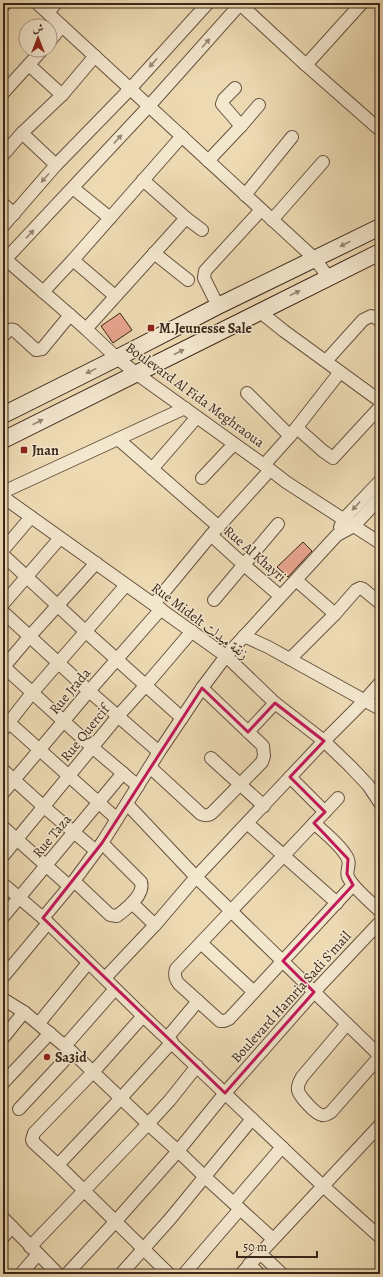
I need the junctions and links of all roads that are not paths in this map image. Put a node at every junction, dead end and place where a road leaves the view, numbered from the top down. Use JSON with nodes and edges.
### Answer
{"nodes":[{"id":1,"x":6,"y":3,"type":"edge"},
{"id":2,"x":36,"y":3,"type":"edge"},
{"id":3,"x":56,"y":3,"type":"edge"},
{"id":4,"x":208,"y":3,"type":"edge"},
{"id":5,"x":240,"y":3,"type":"edge"},
{"id":6,"x":362,"y":3,"type":"edge"},
{"id":7,"x":3,"y":6,"type":"edge"},
{"id":8,"x":48,"y":12,"type":"junction"},
{"id":9,"x":62,"y":26,"type":"junction"},
{"id":10,"x":58,"y":31,"type":"edge"},
{"id":11,"x":95,"y":56,"type":"junction"},
{"id":12,"x":35,"y":58,"type":"edge"},
{"id":13,"x":29,"y":65,"type":"junction"},
{"id":14,"x":306,"y":65,"type":"junction"},
{"id":15,"x":235,"y":88,"type":"dead end"},
{"id":16,"x":130,"y":89,"type":"junction"},
{"id":17,"x":3,"y":93,"type":"edge"},
{"id":18,"x":62,"y":95,"type":"junction"},
{"id":19,"x":259,"y":105,"type":"dead end"},
{"id":20,"x":149,"y":106,"type":"junction"},
{"id":21,"x":378,"y":125,"type":"edge"},
{"id":22,"x":242,"y":126,"type":"junction"},
{"id":23,"x":22,"y":134,"type":"junction"},
{"id":24,"x":182,"y":136,"type":"junction"},
{"id":25,"x":292,"y":137,"type":"dead end"},
{"id":26,"x":3,"y":155,"type":"edge"},
{"id":27,"x":208,"y":161,"type":"junction"},
{"id":28,"x":323,"y":162,"type":"dead end"},
{"id":29,"x":56,"y":165,"type":"junction"},
{"id":30,"x":143,"y":180,"type":"junction"},
{"id":31,"x":73,"y":188,"type":"junction"},
{"id":32,"x":245,"y":195,"type":"junction"},
{"id":33,"x":3,"y":204,"type":"edge"},
{"id":34,"x":261,"y":210,"type":"junction"},
{"id":35,"x":14,"y":214,"type":"junction"},
{"id":36,"x":110,"y":218,"type":"junction"},
{"id":37,"x":186,"y":218,"type":"junction"},
{"id":38,"x":272,"y":220,"type":"junction"},
{"id":39,"x":3,"y":226,"type":"edge"},
{"id":40,"x":380,"y":227,"type":"edge"},
{"id":41,"x":202,"y":230,"type":"dead end"},
{"id":42,"x":380,"y":252,"type":"edge"},
{"id":43,"x":154,"y":253,"type":"junction"},
{"id":44,"x":316,"y":259,"type":"junction"},
{"id":45,"x":4,"y":260,"type":"edge"},
{"id":46,"x":73,"y":260,"type":"junction"},
{"id":47,"x":328,"y":277,"type":"junction"},
{"id":48,"x":188,"y":280,"type":"dead end"},
{"id":49,"x":43,"y":292,"type":"junction"},
{"id":50,"x":115,"y":296,"type":"junction"},
{"id":51,"x":218,"y":306,"type":"junction"},
{"id":52,"x":259,"y":311,"type":"junction"},
{"id":53,"x":70,"y":315,"type":"junction"},
{"id":54,"x":380,"y":321,"type":"edge"},
{"id":55,"x":86,"y":329,"type":"junction"},
{"id":56,"x":3,"y":336,"type":"edge"},
{"id":57,"x":117,"y":358,"type":"junction"},
{"id":58,"x":326,"y":361,"type":"junction"},
{"id":59,"x":340,"y":372,"type":"junction"},
{"id":60,"x":137,"y":374,"type":"junction"},
{"id":61,"x":247,"y":393,"type":"dead end"},
{"id":62,"x":380,"y":401,"type":"edge"},
{"id":63,"x":380,"y":407,"type":"edge"},
{"id":64,"x":185,"y":408,"type":"junction"},
{"id":65,"x":3,"y":414,"type":"edge"},
{"id":66,"x":197,"y":417,"type":"junction"},
{"id":67,"x":293,"y":432,"type":"junction"},
{"id":68,"x":118,"y":439,"type":"junction"},
{"id":69,"x":3,"y":440,"type":"edge"},
{"id":70,"x":234,"y":444,"type":"junction"},
{"id":71,"x":267,"y":468,"type":"junction"},
{"id":72,"x":152,"y":469,"type":"junction"},
{"id":73,"x":202,"y":478,"type":"dead end"},
{"id":74,"x":380,"y":481,"type":"edge"},
{"id":75,"x":3,"y":492,"type":"edge"},
{"id":76,"x":3,"y":497,"type":"edge"},
{"id":77,"x":380,"y":498,"type":"edge"},
{"id":78,"x":31,"y":517,"type":"junction"},
{"id":79,"x":344,"y":520,"type":"junction"},
{"id":80,"x":278,"y":524,"type":"dead end"},
{"id":81,"x":354,"y":526,"type":"junction"},
{"id":82,"x":215,"y":531,"type":"junction"},
{"id":83,"x":337,"y":535,"type":"junction"},
{"id":84,"x":60,"y":538,"type":"junction"},
{"id":85,"x":380,"y":543,"type":"edge"},
{"id":86,"x":3,"y":550,"type":"edge"},
{"id":87,"x":3,"y":555,"type":"edge"},
{"id":88,"x":96,"y":563,"type":"junction"},
{"id":89,"x":244,"y":565,"type":"junction"},
{"id":90,"x":26,"y":577,"type":"junction"},
{"id":91,"x":296,"y":580,"type":"junction"},
{"id":92,"x":126,"y":585,"type":"junction"},
{"id":93,"x":280,"y":596,"type":"junction"},
{"id":94,"x":214,"y":600,"type":"dead end"},
{"id":95,"x":380,"y":603,"type":"edge"},
{"id":96,"x":3,"y":604,"type":"edge"},
{"id":97,"x":58,"y":606,"type":"junction"},
{"id":98,"x":157,"y":607,"type":"junction"},
{"id":99,"x":3,"y":612,"type":"edge"},
{"id":100,"x":335,"y":614,"type":"junction"},
{"id":101,"x":85,"y":631,"type":"junction"},
{"id":102,"x":192,"y":631,"type":"junction"},
{"id":103,"x":244,"y":636,"type":"junction"},
{"id":104,"x":29,"y":637,"type":"junction"},
{"id":105,"x":226,"y":656,"type":"junction"},
{"id":106,"x":290,"y":659,"type":"junction"},
{"id":107,"x":117,"y":660,"type":"junction"},
{"id":108,"x":58,"y":662,"type":"junction"},
{"id":109,"x":3,"y":667,"type":"edge"},
{"id":110,"x":380,"y":683,"type":"edge"},
{"id":111,"x":146,"y":685,"type":"junction"},
{"id":112,"x":202,"y":688,"type":"junction"},
{"id":113,"x":89,"y":691,"type":"junction"},
{"id":114,"x":32,"y":693,"type":"junction"},
{"id":115,"x":365,"y":700,"type":"junction"},
{"id":116,"x":275,"y":703,"type":"junction"},
{"id":117,"x":380,"y":709,"type":"edge"},
{"id":118,"x":118,"y":716,"type":"junction"},
{"id":119,"x":182,"y":718,"type":"junction"},
{"id":120,"x":64,"y":722,"type":"junction"},
{"id":121,"x":5,"y":723,"type":"edge"},
{"id":122,"x":248,"y":732,"type":"junction"},
{"id":123,"x":324,"y":742,"type":"junction"},
{"id":124,"x":92,"y":748,"type":"junction"},
{"id":125,"x":40,"y":750,"type":"junction"},
{"id":126,"x":160,"y":752,"type":"junction"},
{"id":127,"x":211,"y":758,"type":"dead end"},
{"id":128,"x":150,"y":767,"type":"junction"},
{"id":129,"x":3,"y":770,"type":"edge"},
{"id":130,"x":123,"y":773,"type":"junction"},
{"id":131,"x":69,"y":777,"type":"junction"},
{"id":132,"x":290,"y":777,"type":"junction"},
{"id":133,"x":13,"y":780,"type":"junction"},
{"id":134,"x":240,"y":784,"type":"junction"},
{"id":135,"x":138,"y":786,"type":"junction"},
{"id":136,"x":3,"y":793,"type":"edge"},
{"id":137,"x":338,"y":798,"type":"dead end"},
{"id":138,"x":98,"y":803,"type":"junction"},
{"id":139,"x":380,"y":803,"type":"edge"},
{"id":140,"x":127,"y":804,"type":"junction"},
{"id":141,"x":264,"y":806,"type":"junction"},
{"id":142,"x":44,"y":807,"type":"junction"},
{"id":143,"x":325,"y":812,"type":"junction"},
{"id":144,"x":117,"y":819,"type":"junction"},
{"id":145,"x":247,"y":823,"type":"junction"},
{"id":146,"x":314,"y":823,"type":"junction"},
{"id":147,"x":3,"y":827,"type":"edge"},
{"id":148,"x":74,"y":833,"type":"junction"},
{"id":149,"x":17,"y":839,"type":"junction"},
{"id":150,"x":99,"y":847,"type":"junction"},
{"id":151,"x":3,"y":856,"type":"edge"},
{"id":152,"x":283,"y":856,"type":"junction"},
{"id":153,"x":47,"y":865,"type":"junction"},
{"id":154,"x":196,"y":877,"type":"junction"},
{"id":155,"x":72,"y":883,"type":"junction"},
{"id":156,"x":3,"y":884,"type":"edge"},
{"id":157,"x":353,"y":884,"type":"junction"},
{"id":158,"x":20,"y":898,"type":"junction"},
{"id":159,"x":337,"y":903,"type":"junction"},
{"id":160,"x":132,"y":904,"type":"junction"},
{"id":161,"x":231,"y":911,"type":"junction"},
{"id":162,"x":380,"y":911,"type":"edge"},
{"id":163,"x":3,"y":917,"type":"edge"},
{"id":164,"x":46,"y":921,"type":"junction"},
{"id":165,"x":380,"y":922,"type":"edge"},
{"id":166,"x":155,"y":925,"type":"junction"},
{"id":167,"x":201,"y":942,"type":"junction"},
{"id":168,"x":282,"y":961,"type":"junction"},
{"id":169,"x":88,"y":963,"type":"junction"},
{"id":170,"x":3,"y":977,"type":"edge"},
{"id":171,"x":105,"y":978,"type":"junction"},
{"id":172,"x":116,"y":989,"type":"junction"},
{"id":173,"x":254,"y":992,"type":"junction"},
{"id":174,"x":314,"y":992,"type":"junction"},
{"id":175,"x":3,"y":999,"type":"edge"},
{"id":176,"x":198,"y":1000,"type":"junction"},
{"id":177,"x":24,"y":1012,"type":"junction"},
{"id":178,"x":143,"y":1016,"type":"junction"},
{"id":179,"x":39,"y":1023,"type":"junction"},
{"id":180,"x":347,"y":1024,"type":"junction"},
{"id":181,"x":50,"y":1033,"type":"junction"},
{"id":182,"x":3,"y":1038,"type":"edge"},
{"id":183,"x":169,"y":1040,"type":"junction"},
{"id":184,"x":68,"y":1049,"type":"junction"},
{"id":185,"x":380,"y":1056,"type":"edge"},
{"id":186,"x":197,"y":1066,"type":"junction"},
{"id":187,"x":94,"y":1072,"type":"junction"},
{"id":188,"x":3,"y":1083,"type":"edge"},
{"id":189,"x":225,"y":1093,"type":"junction"},
{"id":190,"x":121,"y":1098,"type":"junction"},
{"id":191,"x":19,"y":1109,"type":"dead end"},
{"id":192,"x":252,"y":1119,"type":"junction"},
{"id":193,"x":148,"y":1124,"type":"junction"},
{"id":194,"x":380,"y":1124,"type":"edge"},
{"id":195,"x":282,"y":1147,"type":"junction"},
{"id":196,"x":178,"y":1151,"type":"junction"},
{"id":197,"x":58,"y":1165,"type":"junction"},
{"id":198,"x":205,"y":1177,"type":"junction"},
{"id":199,"x":323,"y":1186,"type":"junction"},
{"id":200,"x":84,"y":1191,"type":"junction"},
{"id":201,"x":237,"y":1206,"type":"junction"},
{"id":202,"x":3,"y":1218,"type":"edge"},
{"id":203,"x":116,"y":1222,"type":"junction"},
{"id":204,"x":12,"y":1227,"type":"junction"},
{"id":205,"x":3,"y":1237,"type":"edge"},
{"id":206,"x":380,"y":1237,"type":"edge"},
{"id":207,"x":273,"y":1239,"type":"junction"},
{"id":208,"x":143,"y":1250,"type":"junction"},
{"id":209,"x":34,"y":1251,"type":"junction"},
{"id":210,"x":260,"y":1253,"type":"junction"},
{"id":211,"x":249,"y":1264,"type":"junction"},
{"id":212,"x":21,"y":1274,"type":"edge"},
{"id":213,"x":58,"y":1274,"type":"edge"},
{"id":214,"x":67,"y":1274,"type":"edge"},
{"id":215,"x":121,"y":1274,"type":"edge"},
{"id":216,"x":169,"y":1274,"type":"edge"},
{"id":217,"x":184,"y":1274,"type":"edge"},
{"id":218,"x":241,"y":1274,"type":"edge"},
{"id":219,"x":260,"y":1274,"type":"edge"},
{"id":220,"x":282,"y":1274,"type":"edge"}],
"edges":[{"from":1,"to":7,"type":"street"},
{"from":2,"to":8,"type":"street"},
{"from":3,"to":8,"type":"street"},
{"from":4,"to":16,"type":"street","one_way":true},
{"from":5,"to":14,"type":"street"},
{"from":20,"to":5,"type":"street","one_way":true},
{"from":6,"to":14,"type":"street"},
{"from":8,"to":9,"type":"street"},
{"from":9,"to":10,"type":"street"},
{"from":9,"to":11,"type":"street"},
{"from":11,"to":16,"type":"street"},
{"from":11,"to":18,"type":"street"},
{"from":12,"to":13,"type":"street"},
{"from":13,"to":17,"type":"street"},
{"from":13,"to":18,"type":"street"},
{"from":14,"to":21,"type":"street"},
{"from":15,"to":22,"type":"street"},
{"from":16,"to":20,"type":"street"},
{"from":16,"to":29,"type":"street"},
{"from":18,"to":23,"type":"street"},
{"from":19,"to":22,"type":"street"},
{"from":20,"to":24,"type":"street"},
{"from":31,"to":20,"type":"street","one_way":true},
{"from":22,"to":27,"type":"street"},
{"from":23,"to":26,"type":"street"},
{"from":23,"to":29,"type":"street"},
{"from":24,"to":27,"type":"street"},
{"from":24,"to":30,"type":"street"},
{"from":25,"to":32,"type":"street"},
{"from":27,"to":32,"type":"street"},
{"from":28,"to":38,"type":"street"},
{"from":29,"to":35,"type":"street","one_way":true},
{"from":30,"to":36,"type":"street"},
{"from":30,"to":37,"type":"street"},
{"from":31,"to":36,"type":"street"},
{"from":45,"to":31,"type":"street","one_way":true},
{"from":32,"to":34,"type":"street"},
{"from":33,"to":35,"type":"street"},
{"from":34,"to":38,"type":"street"},
{"from":34,"to":51,"type":"street"},
{"from":35,"to":39,"type":"street"},
{"from":36,"to":46,"type":"street"},
{"from":37,"to":41,"type":"street"},
{"from":37,"to":43,"type":"street"},
{"from":38,"to":44,"type":"street"},
{"from":40,"to":44,"type":"street","one_way":true},
{"from":42,"to":47,"type":"street"},
{"from":43,"to":48,"type":"street"},
{"from":43,"to":50,"type":"street"},
{"from":44,"to":47,"type":"street"},
{"from":44,"to":51,"type":"street"},
{"from":45,"to":49,"type":"street","name":"Boulevard Al Fida Meghraoua"},
{"from":46,"to":49,"type":"street"},
{"from":46,"to":50,"type":"street"},
{"from":52,"to":47,"type":"street","one_way":true},
{"from":49,"to":53,"type":"street","name":"Boulevard Al Fida Meghraoua"},
{"from":50,"to":55,"type":"street"},
{"from":51,"to":57,"type":"street"},
{"from":52,"to":58,"type":"street"},
{"from":60,"to":52,"type":"street","one_way":true},
{"from":53,"to":55,"type":"street","name":"Boulevard Al Fida Meghraoua"},
{"from":53,"to":56,"type":"street"},
{"from":54,"to":58,"type":"street"},
{"from":55,"to":57,"type":"street","name":"Boulevard Al Fida Meghraoua"},
{"from":57,"to":60,"type":"street","name":"Boulevard Al Fida Meghraoua"},
{"from":57,"to":65,"type":"street","one_way":true},
{"from":58,"to":59,"type":"street"},
{"from":59,"to":62,"type":"street"},
{"from":59,"to":67,"type":"street","name":"Rue Jrada"},
{"from":60,"to":64,"type":"street","name":"Boulevard Al Fida Meghraoua"},
{"from":69,"to":60,"type":"street","one_way":true},
{"from":61,"to":67,"type":"street"},
{"from":63,"to":67,"type":"street"},
{"from":64,"to":66,"type":"street","name":"Boulevard Al Fida Meghraoua"},
{"from":64,"to":68,"type":"street"},
{"from":66,"to":70,"type":"street","name":"Boulevard Al Fida Meghraoua"},
{"from":66,"to":72,"type":"street"},
{"from":67,"to":71,"type":"street","name":"Rue Jrada"},
{"from":68,"to":72,"type":"street","name":"Rue Al Khayri"},
{"from":68,"to":75,"type":"street"},
{"from":70,"to":71,"type":"street","name":"Boulevard Al Fida Meghraoua"},
{"from":70,"to":73,"type":"street"},
{"from":71,"to":79,"type":"street","name":"Boulevard Al Fida Meghraoua"},
{"from":71,"to":82,"type":"street","name":"Rue Jrada"},
{"from":72,"to":82,"type":"street","name":"Rue Al Khayri"},
{"from":74,"to":79,"type":"street","one_way":true},
{"from":76,"to":78,"type":"street","name":"Rue Midelt زنقة ميدلت"},
{"from":77,"to":81,"type":"street"},
{"from":78,"to":84,"type":"street","name":"Rue Midelt زنقة ميدلت"},
{"from":78,"to":86,"type":"street"},
{"from":79,"to":81,"type":"street","name":"Boulevard Al Fida Meghraoua"},
{"from":79,"to":83,"type":"street"},
{"from":80,"to":89,"type":"street"},
{"from":81,"to":83,"type":"street"},
{"from":81,"to":85,"type":"street","name":"Boulevard Al Fida Meghraoua"},
{"from":82,"to":89,"type":"street","name":"Rue Al Khayri"},
{"from":82,"to":98,"type":"street","name":"Rue Jrada"},
{"from":83,"to":91,"type":"street"},
{"from":84,"to":88,"type":"street","name":"Rue Midelt زنقة ميدلت"},
{"from":84,"to":90,"type":"street"},
{"from":87,"to":90,"type":"street"},
{"from":88,"to":92,"type":"street","name":"Rue Midelt زنقة ميدلت"},
{"from":88,"to":97,"type":"street"},
{"from":89,"to":93,"type":"street","name":"Rue Al Khayri"},
{"from":89,"to":94,"type":"street"},
{"from":90,"to":96,"type":"street"},
{"from":90,"to":97,"type":"street"},
{"from":91,"to":93,"type":"street"},
{"from":91,"to":100,"type":"street"},
{"from":92,"to":98,"type":"street","name":"Rue Midelt زنقة ميدلت"},
{"from":92,"to":101,"type":"street"},
{"from":93,"to":103,"type":"street"},
{"from":95,"to":100,"type":"street"},
{"from":97,"to":101,"type":"street"},
{"from":97,"to":104,"type":"street"},
{"from":98,"to":102,"type":"street","name":"Rue Midelt زنقة ميدلت"},
{"from":98,"to":107,"type":"street","name":"Rue Jrada"},
{"from":99,"to":104,"type":"street"},
{"from":100,"to":106,"type":"street"},
{"from":101,"to":107,"type":"street"},
{"from":101,"to":108,"type":"street"},
{"from":102,"to":105,"type":"street","name":"Rue Midelt زنقة ميدلت"},
{"from":102,"to":111,"type":"street","name":"Rue Quercif"},
{"from":103,"to":105,"type":"street"},
{"from":103,"to":106,"type":"street"},
{"from":104,"to":108,"type":"street"},
{"from":104,"to":109,"type":"street"},
{"from":105,"to":112,"type":"street"},
{"from":105,"to":116,"type":"street","name":"Rue Midelt زنقة ميدلت"},
{"from":106,"to":115,"type":"street"},
{"from":107,"to":111,"type":"street"},
{"from":107,"to":113,"type":"street","name":"Rue Jrada"},
{"from":108,"to":113,"type":"street"},
{"from":108,"to":114,"type":"street"},
{"from":109,"to":114,"type":"street"},
{"from":110,"to":115,"type":"street"},
{"from":111,"to":118,"type":"street","name":"Rue Quercif"},
{"from":111,"to":119,"type":"street"},
{"from":112,"to":119,"type":"street"},
{"from":112,"to":122,"type":"street"},
{"from":113,"to":118,"type":"street"},
{"from":113,"to":120,"type":"street","name":"Rue Jrada"},
{"from":114,"to":120,"type":"street"},
{"from":114,"to":121,"type":"street"},
{"from":115,"to":117,"type":"street"},
{"from":115,"to":123,"type":"street"},
{"from":116,"to":122,"type":"street"},
{"from":116,"to":123,"type":"street","name":"Rue Midelt زنقة ميدلت"},
{"from":118,"to":124,"type":"street","name":"Rue Quercif"},
{"from":118,"to":126,"type":"street"},
{"from":119,"to":126,"type":"street"},
{"from":120,"to":124,"type":"street"},
{"from":120,"to":125,"type":"street","name":"Rue Jrada"},
{"from":121,"to":125,"type":"street"},
{"from":122,"to":134,"type":"street"},
{"from":123,"to":132,"type":"street"},
{"from":123,"to":139,"type":"street","name":"Rue Midelt زنقة ميدلت"},
{"from":124,"to":130,"type":"street"},
{"from":124,"to":131,"type":"street","name":"Rue Quercif"},
{"from":125,"to":131,"type":"street"},
{"from":125,"to":133,"type":"street","name":"Rue Jrada"},
{"from":126,"to":128,"type":"street"},
{"from":127,"to":134,"type":"street"},
{"from":128,"to":134,"type":"street"},
{"from":128,"to":135,"type":"street"},
{"from":129,"to":133,"type":"street"},
{"from":130,"to":135,"type":"street"},
{"from":130,"to":138,"type":"street","name":"Rue Taza"},
{"from":131,"to":138,"type":"street"},
{"from":131,"to":142,"type":"street","name":"Rue Quercif"},
{"from":132,"to":141,"type":"street"},
{"from":132,"to":143,"type":"street"},
{"from":133,"to":136,"type":"street","name":"Rue Jrada"},
{"from":133,"to":142,"type":"street"},
{"from":134,"to":141,"type":"street"},
{"from":135,"to":140,"type":"street"},
{"from":137,"to":143,"type":"street"},
{"from":138,"to":144,"type":"street"},
{"from":138,"to":148,"type":"street","name":"Rue Taza"},
{"from":140,"to":144,"type":"street"},
{"from":140,"to":154,"type":"street"},
{"from":141,"to":145,"type":"street"},
{"from":142,"to":148,"type":"street"},
{"from":142,"to":149,"type":"street","name":"Rue Quercif"},
{"from":143,"to":146,"type":"street"},
{"from":144,"to":150,"type":"street"},
{"from":145,"to":152,"type":"street"},
{"from":145,"to":154,"type":"street"},
{"from":146,"to":152,"type":"street"},
{"from":146,"to":157,"type":"street"},
{"from":147,"to":149,"type":"street"},
{"from":148,"to":150,"type":"street"},
{"from":148,"to":153,"type":"street","name":"Rue Taza"},
{"from":149,"to":151,"type":"street","name":"Rue Quercif"},
{"from":149,"to":153,"type":"street"},
{"from":150,"to":155,"type":"street"},
{"from":150,"to":160,"type":"street"},
{"from":152,"to":159,"type":"street"},
{"from":152,"to":161,"type":"street"},
{"from":153,"to":155,"type":"street"},
{"from":153,"to":158,"type":"street","name":"Rue Taza"},
{"from":154,"to":161,"type":"street"},
{"from":154,"to":166,"type":"street"},
{"from":155,"to":160,"type":"street"},
{"from":155,"to":164,"type":"street"},
{"from":156,"to":158,"type":"street"},
{"from":157,"to":159,"type":"street"},
{"from":157,"to":162,"type":"street"},
{"from":158,"to":163,"type":"street","name":"Rue Taza"},
{"from":158,"to":164,"type":"street"},
{"from":159,"to":168,"type":"street"},
{"from":160,"to":166,"type":"street"},
{"from":161,"to":167,"type":"street"},
{"from":161,"to":168,"type":"street"},
{"from":164,"to":169,"type":"street"},
{"from":164,"to":170,"type":"street"},
{"from":165,"to":174,"type":"street","name":"Boulevard Hamria Sadi S'mail"},
{"from":166,"to":171,"type":"street"},
{"from":167,"to":173,"type":"street"},
{"from":167,"to":176,"type":"street"},
{"from":168,"to":173,"type":"street"},
{"from":168,"to":174,"type":"street"},
{"from":169,"to":171,"type":"street"},
{"from":169,"to":179,"type":"street"},
{"from":171,"to":172,"type":"street"},
{"from":172,"to":178,"type":"street"},
{"from":172,"to":184,"type":"street"},
{"from":173,"to":176,"type":"street"},
{"from":174,"to":180,"type":"street"},
{"from":174,"to":189,"type":"street","name":"Boulevard Hamria Sadi S'mail"},
{"from":175,"to":177,"type":"street"},
{"from":176,"to":183,"type":"street"},
{"from":177,"to":179,"type":"street"},
{"from":177,"to":182,"type":"street"},
{"from":178,"to":183,"type":"street"},
{"from":178,"to":187,"type":"street"},
{"from":179,"to":181,"type":"street"},
{"from":180,"to":185,"type":"street"},
{"from":180,"to":185,"type":"street"},
{"from":181,"to":184,"type":"street"},
{"from":181,"to":188,"type":"street"},
{"from":183,"to":186,"type":"street"},
{"from":183,"to":190,"type":"street"},
{"from":184,"to":187,"type":"street"},
{"from":184,"to":191,"type":"street"},
{"from":186,"to":189,"type":"street"},
{"from":186,"to":193,"type":"street"},
{"from":187,"to":190,"type":"street"},
{"from":187,"to":197,"type":"street"},
{"from":189,"to":192,"type":"street"},
{"from":189,"to":196,"type":"street","name":"Boulevard Hamria Sadi S'mail"},
{"from":190,"to":193,"type":"street"},
{"from":190,"to":197,"type":"street"},
{"from":192,"to":195,"type":"street"},
{"from":192,"to":198,"type":"street"},
{"from":193,"to":196,"type":"street"},
{"from":193,"to":200,"type":"street"},
{"from":194,"to":199,"type":"street"},
{"from":195,"to":199,"type":"street"},
{"from":195,"to":201,"type":"street"},
{"from":196,"to":198,"type":"street"},
{"from":196,"to":203,"type":"street","name":"Boulevard Hamria Sadi S'mail"},
{"from":197,"to":200,"type":"street"},
{"from":198,"to":201,"type":"street"},
{"from":198,"to":208,"type":"street"},
{"from":199,"to":206,"type":"street"},
{"from":199,"to":207,"type":"street"},
{"from":200,"to":203,"type":"street"},
{"from":200,"to":209,"type":"street"},
{"from":201,"to":207,"type":"street"},
{"from":201,"to":217,"type":"street"},
{"from":202,"to":204,"type":"street"},
{"from":203,"to":208,"type":"street"},
{"from":203,"to":214,"type":"street","name":"Boulevard Hamria Sadi S'mail"},
{"from":204,"to":205,"type":"street"},
{"from":204,"to":209,"type":"street"},
{"from":207,"to":210,"type":"street"},
{"from":208,"to":215,"type":"street"},
{"from":208,"to":216,"type":"street"},
{"from":209,"to":212,"type":"street"},
{"from":209,"to":213,"type":"street"},
{"from":210,"to":211,"type":"street"},
{"from":210,"to":220,"type":"street"},
{"from":211,"to":218,"type":"street"},
{"from":211,"to":219,"type":"street"}]}
